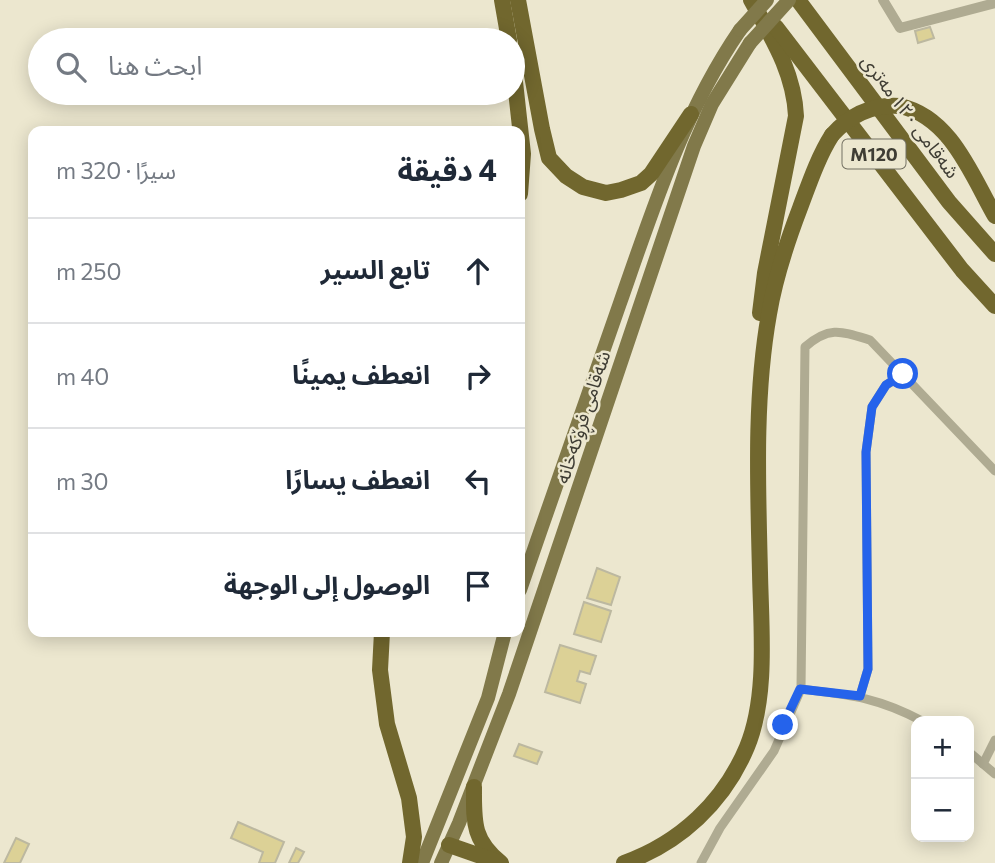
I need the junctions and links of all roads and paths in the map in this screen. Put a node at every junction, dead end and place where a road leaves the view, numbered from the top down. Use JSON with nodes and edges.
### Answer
{"nodes":[{"id":1,"x":502,"y":0,"type":"edge"},
{"id":2,"x":518,"y":0,"type":"edge"},
{"id":3,"x":753,"y":0,"type":"edge"},
{"id":4,"x":767,"y":0,"type":"edge"},
{"id":5,"x":789,"y":0,"type":"edge"},
{"id":6,"x":798,"y":0,"type":"edge"},
{"id":7,"x":883,"y":0,"type":"edge"},
{"id":8,"x":995,"y":3,"type":"edge"},
{"id":9,"x":507,"y":28,"type":"edge"},
{"id":10,"x":523,"y":28,"type":"edge"},
{"id":11,"x":525,"y":38,"type":"edge"},
{"id":12,"x":518,"y":105,"type":"edge"},
{"id":13,"x":691,"y":114,"type":"junction"},
{"id":14,"x":520,"y":126,"type":"edge"},
{"id":15,"x":995,"y":216,"type":"edge"},
{"id":16,"x":995,"y":254,"type":"edge"},
{"id":17,"x":995,"y":306,"type":"edge"},
{"id":18,"x":903,"y":374,"type":"junction"},
{"id":19,"x":757,"y":463,"type":"junction"},
{"id":20,"x":995,"y":471,"type":"edge"},
{"id":21,"x":525,"y":576,"type":"edge"},
{"id":22,"x":382,"y":637,"type":"edge"},
{"id":23,"x":504,"y":637,"type":"edge"},
{"id":24,"x":800,"y":689,"type":"junction"},
{"id":25,"x":860,"y":696,"type":"junction"},
{"id":26,"x":488,"y":698,"type":"junction"},
{"id":27,"x":505,"y":705,"type":"junction"},
{"id":28,"x":913,"y":716,"type":"edge"},
{"id":29,"x":995,"y":740,"type":"edge"},
{"id":30,"x":974,"y":756,"type":"edge"},
{"id":31,"x":983,"y":764,"type":"junction"},
{"id":32,"x":995,"y":774,"type":"edge"},
{"id":33,"x":474,"y":787,"type":"junction"},
{"id":34,"x":433,"y":838,"type":"junction"},
{"id":35,"x":449,"y":845,"type":"junction"},
{"id":36,"x":410,"y":863,"type":"edge"},
{"id":37,"x":422,"y":863,"type":"edge"},
{"id":38,"x":441,"y":863,"type":"edge"},
{"id":39,"x":501,"y":863,"type":"edge"},
{"id":40,"x":624,"y":863,"type":"edge"},
{"id":41,"x":701,"y":863,"type":"edge"}],
"edges":[{"from":1,"to":9,"type":"highway"},
{"from":2,"to":10,"type":"highway"},
{"from":3,"to":17,"type":"highway","number":"M120"},
{"from":3,"to":19,"type":"highway"},
{"from":4,"to":13,"type":"main road","name":"شەقامی فڕۆکەخانە","bridge":true},
{"from":5,"to":27,"type":"main road","name":"شەقامی فڕۆکەخانە","bridge":true},
{"from":6,"to":16,"type":"highway","name":"شەقامی ١٢٠ مەتری","number":"M120"},
{"from":7,"to":8,"type":"street"},
{"from":11,"to":13,"type":"highway"},
{"from":12,"to":14,"type":"highway"},
{"from":13,"to":21,"type":"main road","name":"شەقامی فڕۆکەخانە"},
{"from":15,"to":19,"type":"highway","bridge":true},
{"from":18,"to":20,"type":"street"},
{"from":18,"to":24,"type":"street"},
{"from":18,"to":25,"type":"street"},
{"from":19,"to":40,"type":"highway"},
{"from":22,"to":36,"type":"highway"},
{"from":23,"to":26,"type":"main road"},
{"from":24,"to":25,"type":"street"},
{"from":24,"to":41,"type":"street"},
{"from":25,"to":28,"type":"street"},
{"from":26,"to":27,"type":"main road"},
{"from":26,"to":34,"type":"main road"},
{"from":27,"to":33,"type":"main road","name":"شەقامی فڕۆکەخانە"},
{"from":29,"to":31,"type":"street"},
{"from":30,"to":31,"type":"street"},
{"from":31,"to":32,"type":"street"},
{"from":33,"to":35,"type":"main road","name":"شەقامی فڕۆکەخانە"},
{"from":33,"to":39,"type":"highway"},
{"from":34,"to":35,"type":"main road"},
{"from":34,"to":37,"type":"main road"},
{"from":35,"to":38,"type":"main road","name":"شەقامی فڕۆکەخانە"},
{"from":35,"to":39,"type":"highway"}]}
